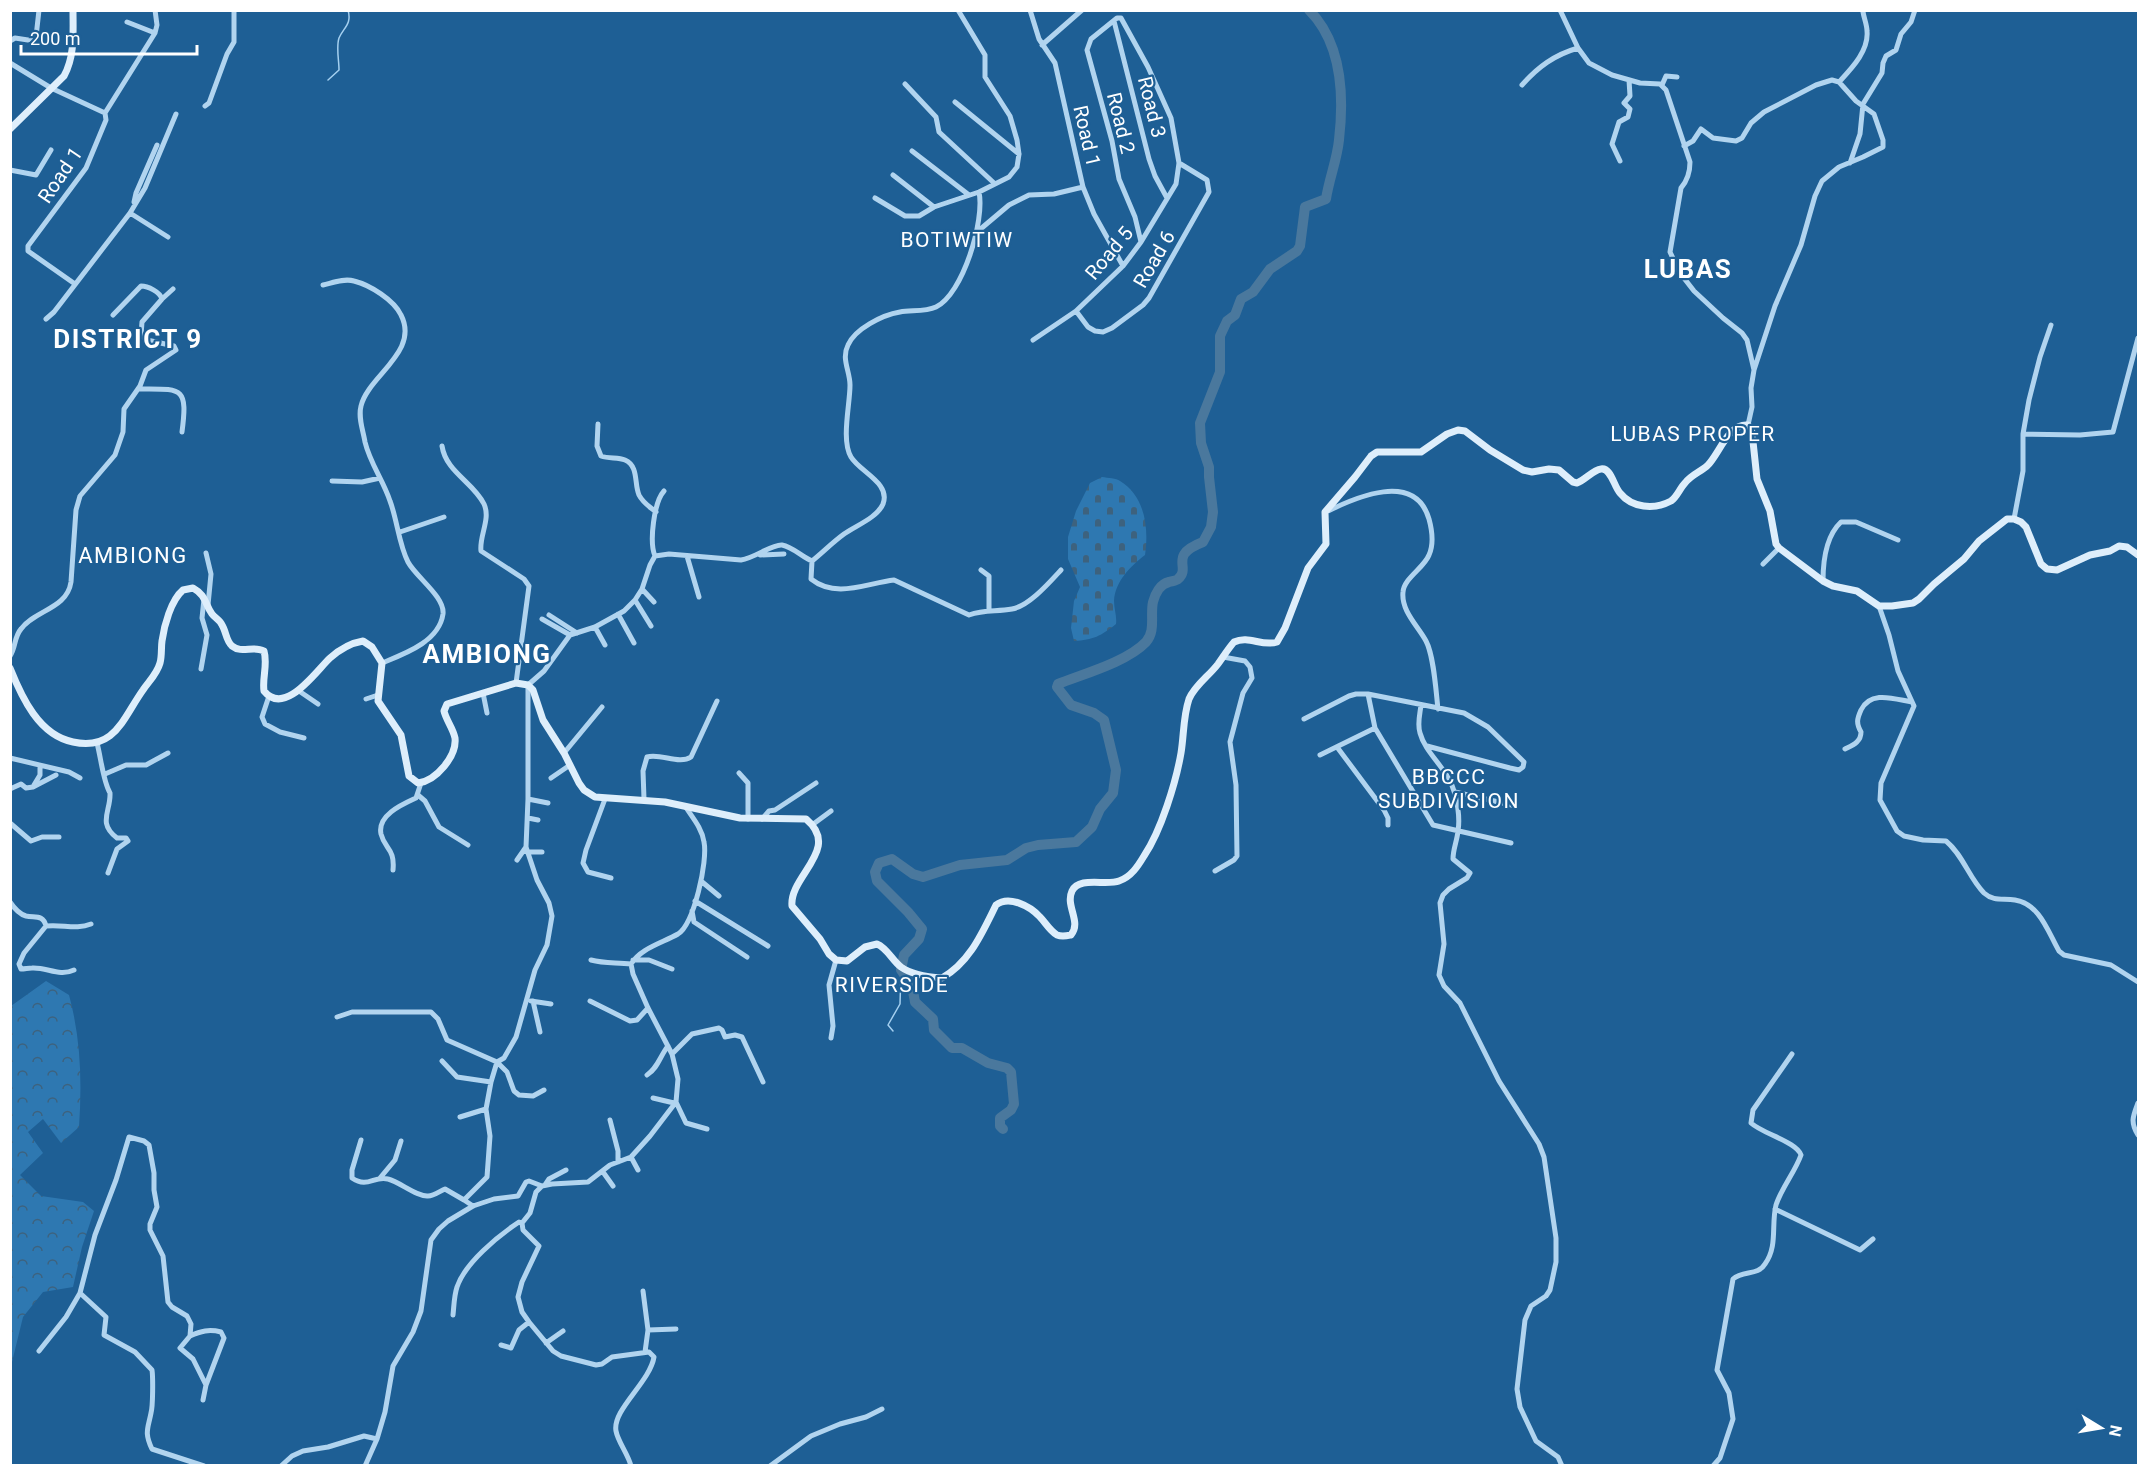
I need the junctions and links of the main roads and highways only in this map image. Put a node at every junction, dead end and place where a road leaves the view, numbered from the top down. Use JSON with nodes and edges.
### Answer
{"nodes":[{"id":1,"x":73,"y":10,"type":"edge"},
{"id":2,"x":10,"y":129,"type":"edge"},
{"id":3,"x":2139,"y":555,"type":"edge"},
{"id":4,"x":10,"y":669,"type":"edge"}],
"edges":[{"from":1,"to":2,"type":"main road"},
{"from":3,"to":4,"type":"main road"}]}
